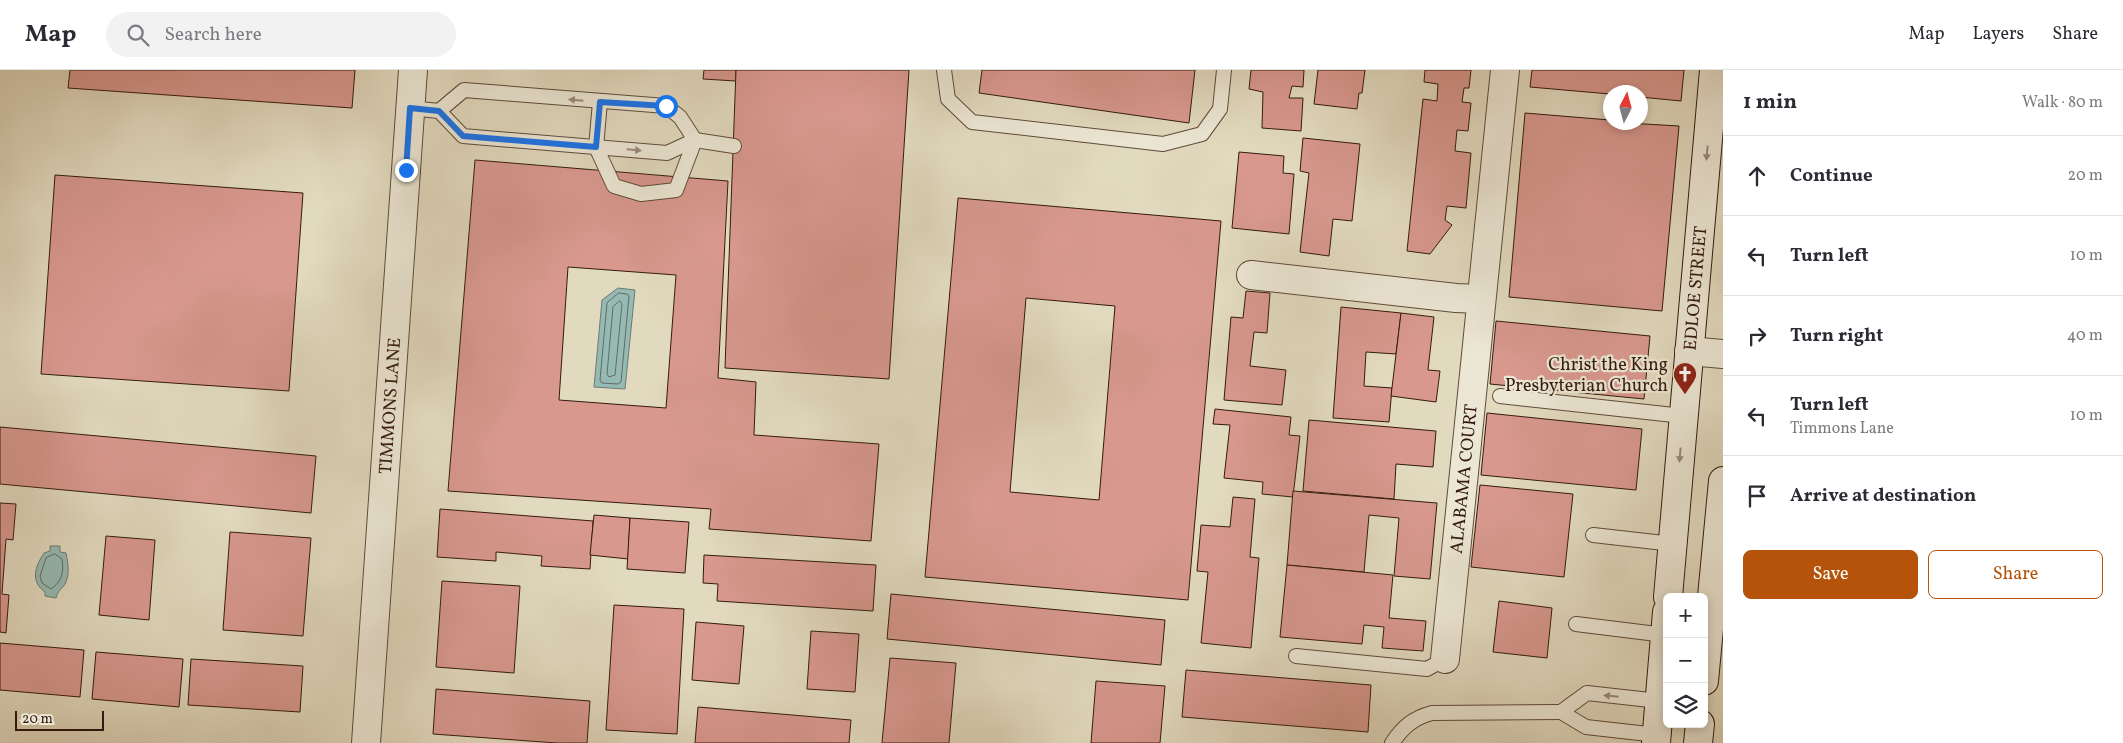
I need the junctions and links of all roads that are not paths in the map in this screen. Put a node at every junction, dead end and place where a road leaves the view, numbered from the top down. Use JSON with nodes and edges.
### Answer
{"nodes":[{"id":1,"x":413,"y":70,"type":"edge"},
{"id":2,"x":944,"y":70,"type":"edge"},
{"id":3,"x":1224,"y":70,"type":"edge"},
{"id":4,"x":1505,"y":70,"type":"edge"},
{"id":5,"x":1714,"y":70,"type":"edge"},
{"id":6,"x":600,"y":102,"type":"junction"},
{"id":7,"x":410,"y":108,"type":"junction"},
{"id":8,"x":439,"y":111,"type":"junction"},
{"id":9,"x":696,"y":140,"type":"junction"},
{"id":10,"x":734,"y":146,"type":"dead end"},
{"id":11,"x":596,"y":147,"type":"junction"},
{"id":12,"x":1251,"y":276,"type":"dead end"},
{"id":13,"x":1482,"y":299,"type":"junction"},
{"id":14,"x":1689,"y":351,"type":"junction"},
{"id":15,"x":1723,"y":354,"type":"edge"},
{"id":16,"x":1500,"y":396,"type":"dead end"},
{"id":17,"x":1683,"y":416,"type":"junction"},
{"id":18,"x":1723,"y":480,"type":"edge"},
{"id":19,"x":1593,"y":535,"type":"dead end"},
{"id":20,"x":1673,"y":544,"type":"junction"},
{"id":21,"x":1668,"y":593,"type":"edge"},
{"id":22,"x":1663,"y":623,"type":"edge"},
{"id":23,"x":1576,"y":624,"type":"dead end"},
{"id":24,"x":1665,"y":638,"type":"edge"},
{"id":25,"x":1708,"y":639,"type":"edge"},
{"id":26,"x":1296,"y":656,"type":"dead end"},
{"id":27,"x":1445,"y":659,"type":"joint"},
{"id":28,"x":1561,"y":712,"type":"junction"},
{"id":29,"x":1659,"y":724,"type":"edge"},
{"id":30,"x":1700,"y":728,"type":"edge"},
{"id":31,"x":366,"y":743,"type":"edge"},
{"id":32,"x":1392,"y":743,"type":"edge"},
{"id":33,"x":1698,"y":743,"type":"edge"}],
"edges":[{"from":1,"to":7,"type":"street","name":"TIMMONS LANE"},
{"from":2,"to":3,"type":"lane"},
{"from":4,"to":13,"type":"street","name":"ALABAMA COURT"},
{"from":5,"to":14,"type":"street","name":"EDLOE STREET","one_way":true},
{"from":6,"to":8,"type":"lane","one_way":true},
{"from":6,"to":9,"type":"lane"},
{"from":6,"to":11,"type":"lane"},
{"from":7,"to":8,"type":"lane"},
{"from":7,"to":31,"type":"street","name":"TIMMONS LANE"},
{"from":8,"to":11,"type":"lane"},
{"from":9,"to":10,"type":"lane"},
{"from":11,"to":9,"type":"lane","one_way":true},
{"from":9,"to":11,"type":"lane"},
{"from":12,"to":13,"type":"street"},
{"from":13,"to":27,"type":"street","name":"ALABAMA COURT"},
{"from":14,"to":15,"type":"street"},
{"from":14,"to":17,"type":"street","name":"EDLOE STREET"},
{"from":16,"to":17,"type":"lane"},
{"from":17,"to":20,"type":"street","name":"EDLOE STREET","one_way":true},
{"from":18,"to":25,"type":"street"},
{"from":19,"to":20,"type":"lane"},
{"from":20,"to":21,"type":"street","name":"EDLOE STREET"},
{"from":22,"to":23,"type":"lane"},
{"from":24,"to":29,"type":"street"},
{"from":26,"to":27,"type":"lane"},
{"from":28,"to":29,"type":"lane"},
{"from":29,"to":28,"type":"lane","one_way":true},
{"from":28,"to":32,"type":"lane"},
{"from":30,"to":33,"type":"street"}]}
